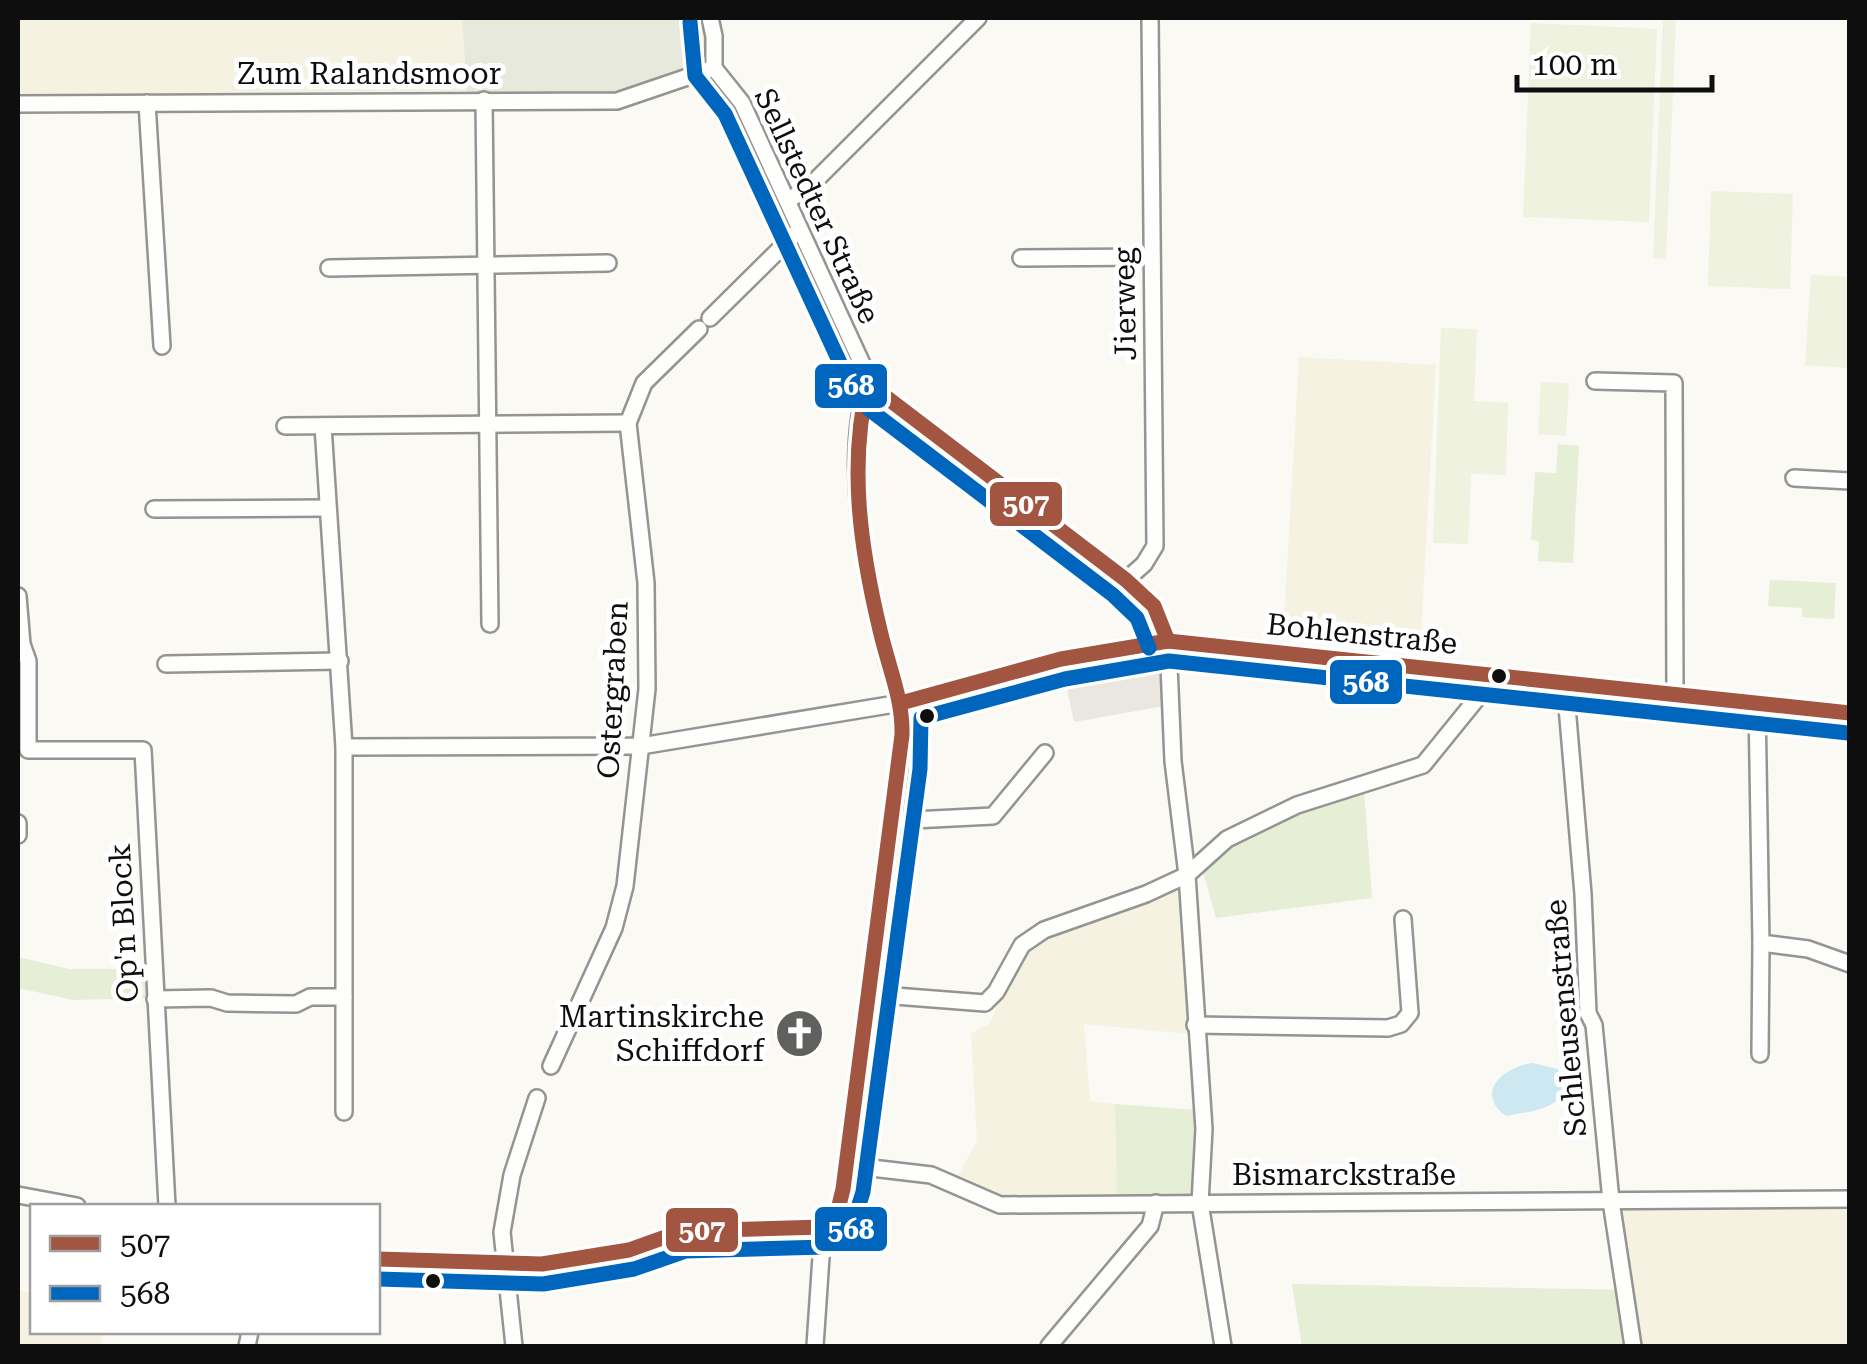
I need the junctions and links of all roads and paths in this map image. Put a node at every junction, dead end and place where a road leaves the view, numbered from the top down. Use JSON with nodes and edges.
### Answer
{"nodes":[{"id":1,"x":710,"y":18,"type":"edge"},
{"id":2,"x":978,"y":18,"type":"edge"},
{"id":3,"x":1150,"y":18,"type":"edge"},
{"id":4,"x":964,"y":23,"type":"edge"},
{"id":5,"x":714,"y":68,"type":"junction"},
{"id":6,"x":484,"y":100,"type":"junction"},
{"id":7,"x":147,"y":102,"type":"junction"},
{"id":8,"x":18,"y":104,"type":"edge"},
{"id":9,"x":788,"y":200,"type":"junction"},
{"id":10,"x":798,"y":230,"type":"junction"},
{"id":11,"x":1021,"y":258,"type":"dead end"},
{"id":12,"x":1152,"y":258,"type":"junction"},
{"id":13,"x":608,"y":263,"type":"dead end"},
{"id":14,"x":484,"y":266,"type":"junction"},
{"id":15,"x":329,"y":268,"type":"dead end"},
{"id":16,"x":162,"y":346,"type":"dead end"},
{"id":17,"x":869,"y":380,"type":"junction"},
{"id":18,"x":1595,"y":380,"type":"dead end"},
{"id":19,"x":628,"y":423,"type":"junction"},
{"id":20,"x":487,"y":425,"type":"junction"},
{"id":21,"x":285,"y":426,"type":"dead end"},
{"id":22,"x":323,"y":426,"type":"junction"},
{"id":23,"x":1794,"y":478,"type":"dead end"},
{"id":24,"x":1850,"y":481,"type":"edge"},
{"id":25,"x":327,"y":508,"type":"junction"},
{"id":26,"x":154,"y":509,"type":"dead end"},
{"id":27,"x":1126,"y":580,"type":"junction"},
{"id":28,"x":18,"y":596,"type":"edge"},
{"id":29,"x":490,"y":624,"type":"dead end"},
{"id":30,"x":1168,"y":642,"type":"junction"},
{"id":31,"x":20,"y":645,"type":"edge"},
{"id":32,"x":340,"y":660,"type":"junction"},
{"id":33,"x":166,"y":664,"type":"dead end"},
{"id":34,"x":1496,"y":676,"type":"junction"},
{"id":35,"x":1565,"y":683,"type":"junction"},
{"id":36,"x":1675,"y":695,"type":"junction"},
{"id":37,"x":901,"y":704,"type":"junction"},
{"id":38,"x":1757,"y":704,"type":"junction"},
{"id":39,"x":1850,"y":713,"type":"edge"},
{"id":40,"x":641,"y":746,"type":"junction"},
{"id":41,"x":344,"y":747,"type":"junction"},
{"id":42,"x":1045,"y":752,"type":"dead end"},
{"id":43,"x":893,"y":821,"type":"junction"},
{"id":44,"x":18,"y":823,"type":"edge"},
{"id":45,"x":18,"y":835,"type":"edge"},
{"id":46,"x":1186,"y":875,"type":"junction"},
{"id":47,"x":1403,"y":919,"type":"dead end"},
{"id":48,"x":1761,"y":944,"type":"junction"},
{"id":49,"x":1850,"y":964,"type":"edge"},
{"id":50,"x":869,"y":994,"type":"junction"},
{"id":51,"x":344,"y":997,"type":"junction"},
{"id":52,"x":155,"y":999,"type":"junction"},
{"id":53,"x":1195,"y":1025,"type":"junction"},
{"id":54,"x":1760,"y":1054,"type":"dead end"},
{"id":55,"x":551,"y":1066,"type":"dead end"},
{"id":56,"x":537,"y":1098,"type":"dead end"},
{"id":57,"x":344,"y":1112,"type":"dead end"},
{"id":58,"x":846,"y":1165,"type":"junction"},
{"id":59,"x":18,"y":1195,"type":"edge"},
{"id":60,"x":1850,"y":1199,"type":"edge"},
{"id":61,"x":1611,"y":1202,"type":"junction"},
{"id":62,"x":1156,"y":1203,"type":"junction"},
{"id":63,"x":1200,"y":1203,"type":"junction"},
{"id":64,"x":66,"y":1204,"type":"edge"},
{"id":65,"x":167,"y":1204,"type":"edge"},
{"id":66,"x":822,"y":1226,"type":"junction"},
{"id":67,"x":380,"y":1259,"type":"edge"},
{"id":68,"x":504,"y":1264,"type":"junction"},
{"id":69,"x":514,"y":1346,"type":"edge"},
{"id":70,"x":815,"y":1346,"type":"edge"},
{"id":71,"x":1049,"y":1346,"type":"edge"},
{"id":72,"x":1223,"y":1346,"type":"edge"},
{"id":73,"x":1633,"y":1346,"type":"edge"}],
"edges":[{"from":1,"to":5,"type":"street","name":"Sellstedter Straße"},
{"from":2,"to":4,"type":"street"},
{"from":3,"to":12,"type":"street","name":"Jierweg"},
{"from":4,"to":9,"type":"street"},
{"from":5,"to":6,"type":"street","name":"Zum Ralandsmoor"},
{"from":5,"to":9,"type":"street","name":"Sellstedter Straße"},
{"from":6,"to":7,"type":"street","name":"Zum Ralandsmoor"},
{"from":6,"to":14,"type":"street"},
{"from":7,"to":8,"type":"street","name":"Zum Ralandsmoor"},
{"from":7,"to":16,"type":"street"},
{"from":9,"to":10,"type":"street","name":"Sellstedter Straße"},
{"from":10,"to":17,"type":"street","name":"Sellstedter Straße"},
{"from":10,"to":19,"type":"street"},
{"from":11,"to":12,"type":"street"},
{"from":12,"to":27,"type":"street","name":"Jierweg"},
{"from":13,"to":14,"type":"street"},
{"from":14,"to":15,"type":"street"},
{"from":14,"to":20,"type":"street"},
{"from":17,"to":27,"type":"street","name":"Sellstedter Straße"},
{"from":17,"to":37,"type":"street"},
{"from":18,"to":36,"type":"street"},
{"from":19,"to":20,"type":"street"},
{"from":19,"to":40,"type":"street","name":"Ostergraben"},
{"from":20,"to":22,"type":"street"},
{"from":20,"to":29,"type":"street"},
{"from":21,"to":22,"type":"street"},
{"from":22,"to":25,"type":"street"},
{"from":23,"to":24,"type":"street"},
{"from":25,"to":26,"type":"street"},
{"from":25,"to":32,"type":"street"},
{"from":27,"to":30,"type":"street","name":"Sellstedter Straße"},
{"from":28,"to":31,"type":"street"},
{"from":30,"to":34,"type":"street","name":"Bohlenstraße"},
{"from":30,"to":37,"type":"street","name":"Bohlenstraße"},
{"from":30,"to":46,"type":"street"},
{"from":31,"to":52,"type":"street","name":"Op'n Block"},
{"from":32,"to":33,"type":"street"},
{"from":32,"to":41,"type":"street"},
{"from":34,"to":35,"type":"street","name":"Bohlenstraße"},
{"from":34,"to":46,"type":"street"},
{"from":35,"to":36,"type":"street","name":"Bohlenstraße"},
{"from":35,"to":61,"type":"street","name":"Schleusenstraße"},
{"from":36,"to":38,"type":"street","name":"Bohlenstraße"},
{"from":37,"to":40,"type":"street","name":"Bohlenstraße"},
{"from":37,"to":43,"type":"street"},
{"from":38,"to":39,"type":"street","name":"Bohlenstraße"},
{"from":38,"to":48,"type":"street"},
{"from":40,"to":41,"type":"street","name":"Bohlenstraße"},
{"from":40,"to":55,"type":"street","name":"Ostergraben"},
{"from":41,"to":51,"type":"street"},
{"from":42,"to":43,"type":"street"},
{"from":43,"to":50,"type":"street"},
{"from":44,"to":45,"type":"street"},
{"from":46,"to":50,"type":"street"},
{"from":46,"to":53,"type":"street"},
{"from":47,"to":53,"type":"street"},
{"from":48,"to":49,"type":"street"},
{"from":48,"to":54,"type":"street"},
{"from":50,"to":58,"type":"street"},
{"from":51,"to":52,"type":"street"},
{"from":51,"to":57,"type":"street"},
{"from":52,"to":65,"type":"street","name":"Op'n Block"},
{"from":53,"to":63,"type":"street"},
{"from":56,"to":68,"type":"street"},
{"from":58,"to":62,"type":"street","name":"Bismarckstraße"},
{"from":58,"to":66,"type":"street"},
{"from":59,"to":64,"type":"street"},
{"from":60,"to":61,"type":"street","name":"Bismarckstraße"},
{"from":61,"to":63,"type":"street","name":"Bismarckstraße"},
{"from":61,"to":73,"type":"street","name":"Schleusenstraße"},
{"from":62,"to":63,"type":"street","name":"Bismarckstraße"},
{"from":62,"to":71,"type":"street"},
{"from":63,"to":72,"type":"street"},
{"from":66,"to":68,"type":"street"},
{"from":66,"to":70,"type":"street"},
{"from":67,"to":68,"type":"street"},
{"from":68,"to":69,"type":"street"}]}
